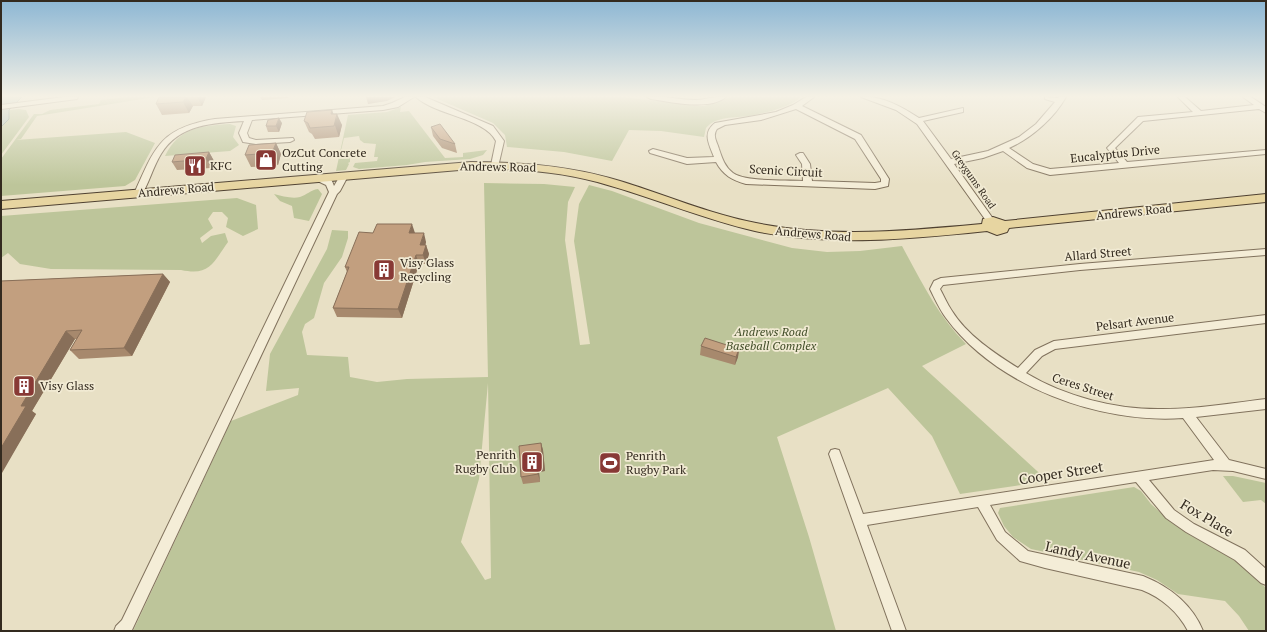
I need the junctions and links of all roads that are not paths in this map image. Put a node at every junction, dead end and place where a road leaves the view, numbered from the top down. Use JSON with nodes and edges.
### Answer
{"nodes":[{"id":1,"x":189,"y":126,"type":"edge"},
{"id":2,"x":246,"y":126,"type":"edge"},
{"id":3,"x":488,"y":126,"type":"edge"},
{"id":4,"x":717,"y":126,"type":"edge"},
{"id":5,"x":838,"y":126,"type":"edge"},
{"id":6,"x":923,"y":126,"type":"edge"},
{"id":7,"x":1035,"y":126,"type":"edge"},
{"id":8,"x":1133,"y":126,"type":"edge"},
{"id":9,"x":290,"y":140,"type":"dead end"},
{"id":10,"x":1002,"y":147,"type":"junction"},
{"id":11,"x":653,"y":151,"type":"dead end"},
{"id":12,"x":1266,"y":152,"type":"edge"},
{"id":13,"x":800,"y":155,"type":"dead end"},
{"id":14,"x":494,"y":159,"type":"junction"},
{"id":15,"x":719,"y":159,"type":"junction"},
{"id":16,"x":950,"y":162,"type":"junction"},
{"id":17,"x":1125,"y":165,"type":"junction"},
{"id":18,"x":344,"y":176,"type":"junction"},
{"id":19,"x":315,"y":178,"type":"junction"},
{"id":20,"x":808,"y":184,"type":"junction"},
{"id":21,"x":333,"y":192,"type":"junction"},
{"id":22,"x":138,"y":194,"type":"junction"},
{"id":23,"x":1266,"y":198,"type":"edge"},
{"id":24,"x":1,"y":205,"type":"edge"},
{"id":25,"x":989,"y":224,"type":"junction"},
{"id":26,"x":1266,"y":252,"type":"edge"},
{"id":27,"x":935,"y":287,"type":"joint"},
{"id":28,"x":1266,"y":319,"type":"edge"},
{"id":29,"x":1019,"y":374,"type":"junction"},
{"id":30,"x":1266,"y":404,"type":"edge"},
{"id":31,"x":1185,"y":412,"type":"junction"},
{"id":32,"x":835,"y":454,"type":"dead end"},
{"id":33,"x":1225,"y":465,"type":"junction"},
{"id":34,"x":1266,"y":474,"type":"edge"},
{"id":35,"x":1139,"y":477,"type":"junction"},
{"id":36,"x":981,"y":501,"type":"junction"},
{"id":37,"x":860,"y":520,"type":"junction"},
{"id":38,"x":1266,"y":578,"type":"edge"},
{"id":39,"x":121,"y":631,"type":"edge"},
{"id":40,"x":898,"y":631,"type":"edge"},
{"id":41,"x":1196,"y":631,"type":"edge"}],
"edges":[{"from":1,"to":22,"type":"street"},
{"from":2,"to":9,"type":"street"},
{"from":3,"to":14,"type":"street"},
{"from":4,"to":15,"type":"street","name":"Scenic Circuit"},
{"from":5,"to":20,"type":"street","name":"Scenic Circuit"},
{"from":6,"to":16,"type":"street","name":"Greygums Road"},
{"from":7,"to":10,"type":"street"},
{"from":8,"to":17,"type":"street"},
{"from":10,"to":16,"type":"street"},
{"from":10,"to":17,"type":"street","name":"Eucalyptus Drive"},
{"from":11,"to":15,"type":"street"},
{"from":12,"to":17,"type":"street","name":"Eucalyptus Drive"},
{"from":13,"to":20,"type":"street"},
{"from":14,"to":18,"type":"main road","name":"Andrews Road"},
{"from":14,"to":25,"type":"main road","name":"Andrews Road"},
{"from":15,"to":20,"type":"street","name":"Scenic Circuit"},
{"from":16,"to":25,"type":"street","name":"Greygums Road"},
{"from":18,"to":19,"type":"main road","name":"Andrews Road"},
{"from":18,"to":21,"type":"street"},
{"from":19,"to":21,"type":"street"},
{"from":19,"to":22,"type":"main road","name":"Andrews Road"},
{"from":21,"to":39,"type":"street"},
{"from":22,"to":24,"type":"main road","name":"Andrews Road"},
{"from":23,"to":25,"type":"main road","name":"Andrews Road"},
{"from":26,"to":27,"type":"street","name":"Allard Street"},
{"from":27,"to":29,"type":"street","name":"Ceres Street"},
{"from":28,"to":29,"type":"street","name":"Pelsart Avenue"},
{"from":29,"to":31,"type":"street","name":"Ceres Street"},
{"from":30,"to":31,"type":"street","name":"Ceres Street"},
{"from":31,"to":33,"type":"street"},
{"from":32,"to":37,"type":"street"},
{"from":33,"to":34,"type":"street","name":"Cooper Street"},
{"from":33,"to":35,"type":"street","name":"Cooper Street"},
{"from":35,"to":36,"type":"street","name":"Cooper Street"},
{"from":35,"to":38,"type":"street","name":"Fox Place"},
{"from":36,"to":37,"type":"street","name":"Cooper Street"},
{"from":36,"to":41,"type":"street","name":"Landy Avenue"},
{"from":37,"to":40,"type":"street"}]}
